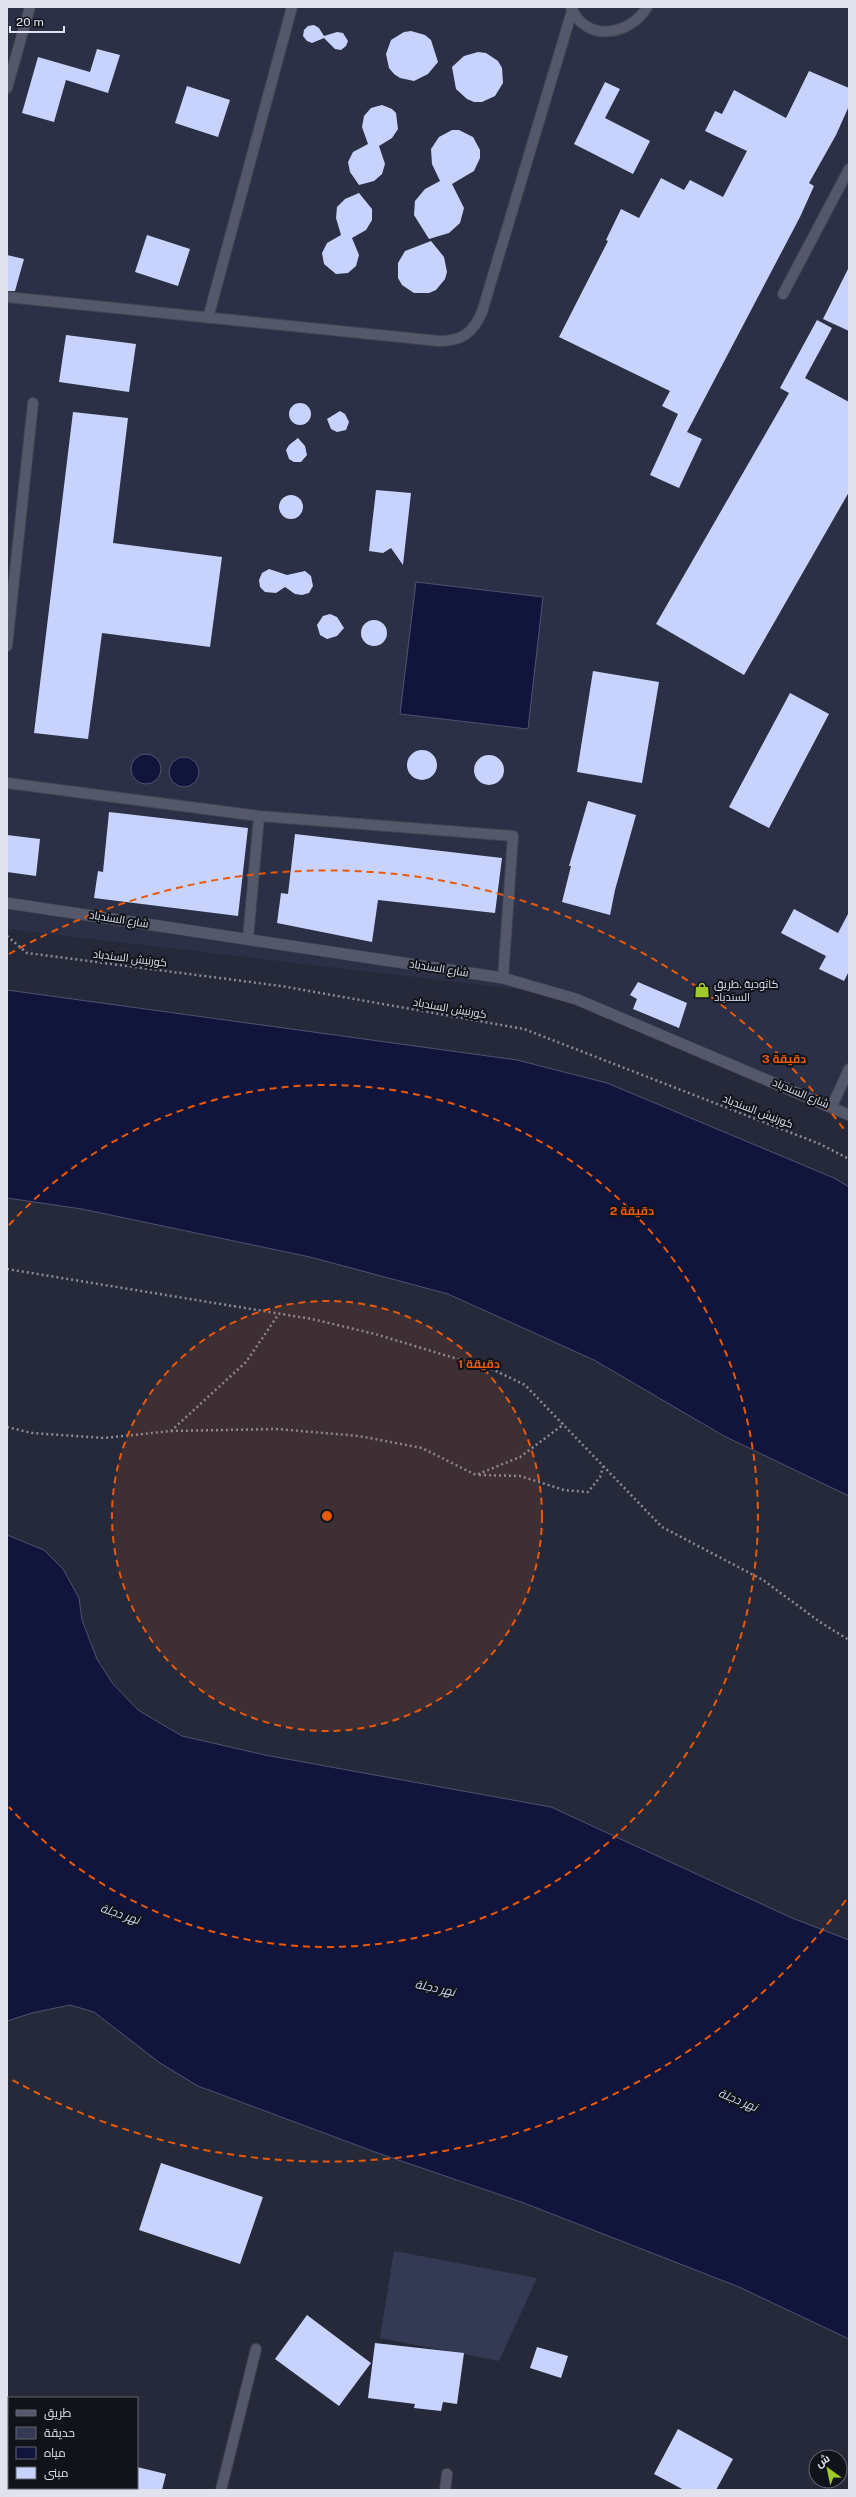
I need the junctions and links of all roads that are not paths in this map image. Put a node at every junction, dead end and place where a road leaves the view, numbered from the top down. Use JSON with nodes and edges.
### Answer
{"nodes":[{"id":1,"x":30,"y":7,"type":"edge"},
{"id":2,"x":292,"y":7,"type":"edge"},
{"id":3,"x":647,"y":7,"type":"edge"},
{"id":4,"x":571,"y":9,"type":"edge"},
{"id":5,"x":7,"y":88,"type":"edge"},
{"id":6,"x":849,"y":169,"type":"edge"},
{"id":7,"x":782,"y":294,"type":"dead end"},
{"id":8,"x":7,"y":297,"type":"edge"},
{"id":9,"x":208,"y":318,"type":"junction"},
{"id":10,"x":33,"y":403,"type":"dead end"},
{"id":11,"x":7,"y":646,"type":"edge"},
{"id":12,"x":7,"y":783,"type":"edge"},
{"id":13,"x":259,"y":816,"type":"junction"},
{"id":14,"x":7,"y":903,"type":"edge"},
{"id":15,"x":248,"y":939,"type":"junction"},
{"id":16,"x":503,"y":978,"type":"junction"},
{"id":17,"x":849,"y":1069,"type":"edge"},
{"id":18,"x":832,"y":1106,"type":"junction"},
{"id":19,"x":849,"y":1115,"type":"edge"},
{"id":20,"x":256,"y":2349,"type":"dead end"},
{"id":21,"x":447,"y":2474,"type":"dead end"},
{"id":22,"x":221,"y":2490,"type":"edge"},
{"id":23,"x":445,"y":2490,"type":"edge"}],
"edges":[{"from":1,"to":5,"type":"lane"},
{"from":2,"to":9,"type":"lane"},
{"from":3,"to":4,"type":"lane"},
{"from":4,"to":9,"type":"lane"},
{"from":6,"to":7,"type":"lane"},
{"from":8,"to":9,"type":"lane"},
{"from":10,"to":11,"type":"lane"},
{"from":12,"to":13,"type":"lane"},
{"from":13,"to":15,"type":"lane"},
{"from":13,"to":16,"type":"lane"},
{"from":14,"to":15,"type":"street","name":"شارع السندباد"},
{"from":15,"to":16,"type":"street","name":"شارع السندباد"},
{"from":16,"to":18,"type":"street","name":"شارع السندباد"},
{"from":17,"to":18,"type":"lane"},
{"from":18,"to":19,"type":"street","name":"شارع السندباد"},
{"from":20,"to":22,"type":"lane"},
{"from":21,"to":23,"type":"lane"}]}
